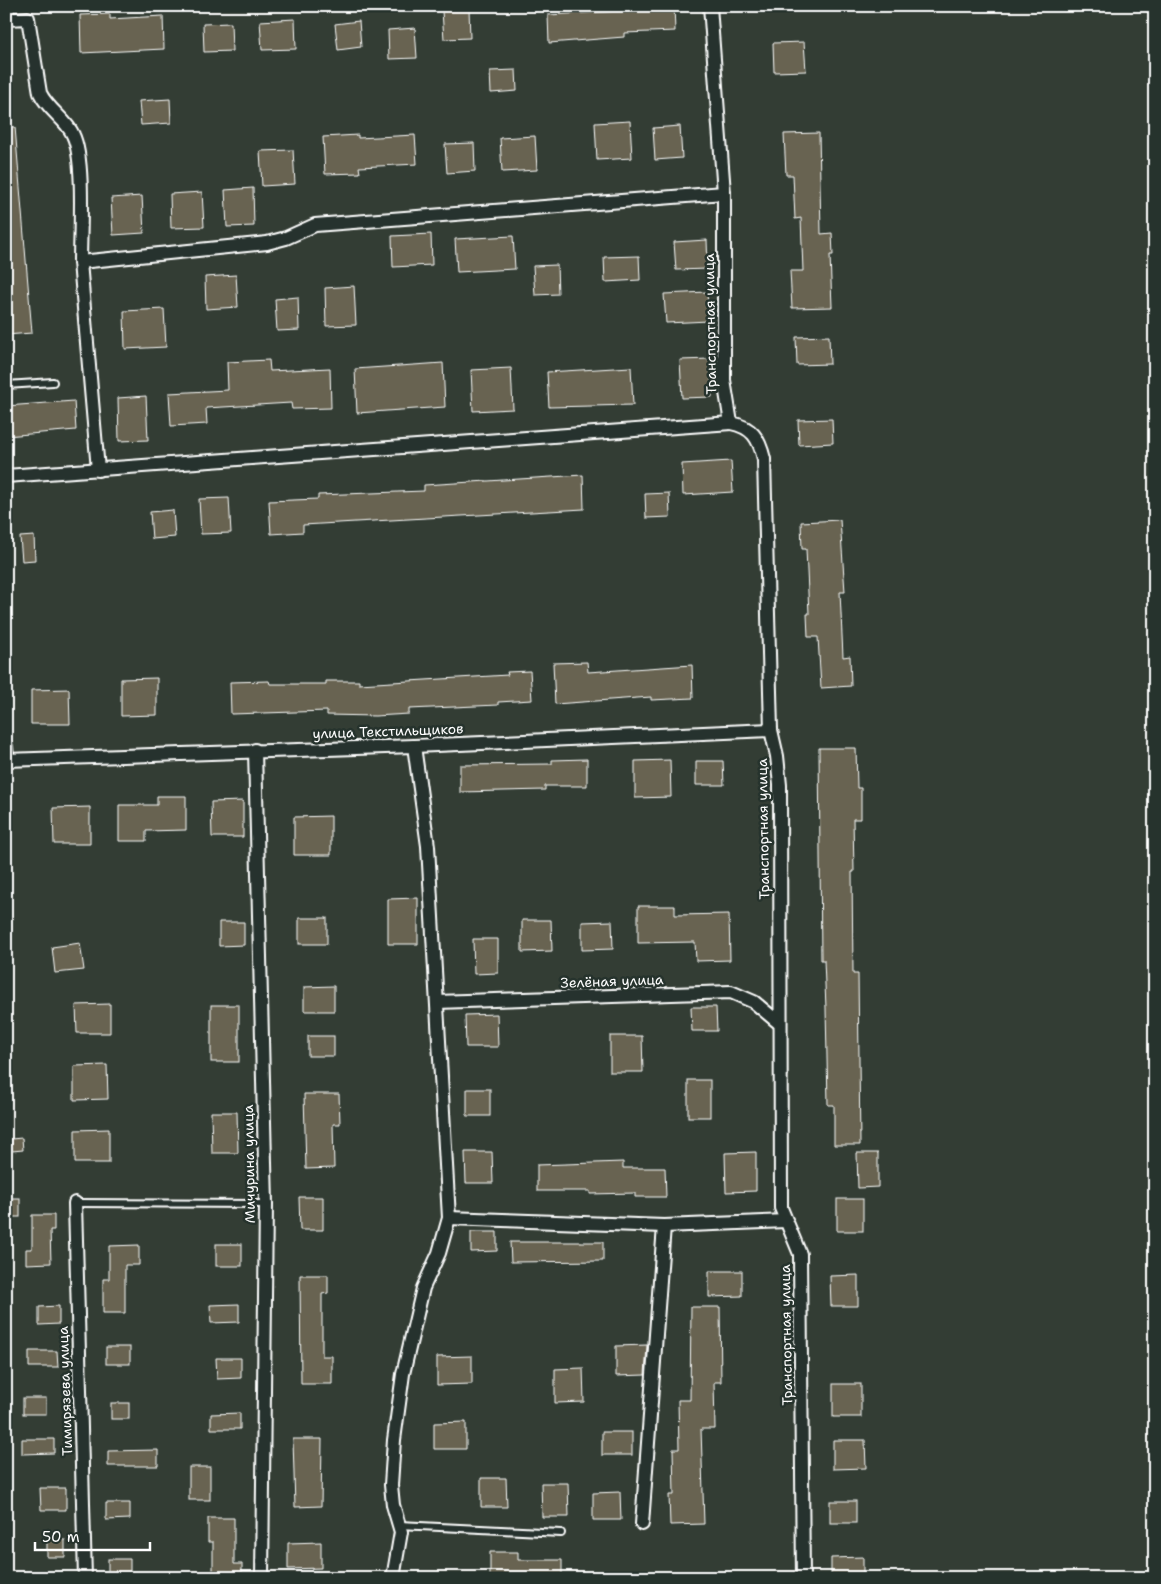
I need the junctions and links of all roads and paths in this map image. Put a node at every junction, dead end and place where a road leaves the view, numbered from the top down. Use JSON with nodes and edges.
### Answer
{"nodes":[{"id":1,"x":710,"y":6,"type":"edge"},
{"id":2,"x":28,"y":12,"type":"edge"},
{"id":3,"x":6,"y":19,"type":"edge"},
{"id":4,"x":724,"y":193,"type":"junction"},
{"id":5,"x":80,"y":262,"type":"junction"},
{"id":6,"x":52,"y":382,"type":"dead end"},
{"id":7,"x":6,"y":385,"type":"edge"},
{"id":8,"x":731,"y":423,"type":"junction"},
{"id":9,"x":98,"y":470,"type":"junction"},
{"id":10,"x":6,"y":476,"type":"edge"},
{"id":11,"x":770,"y":730,"type":"junction"},
{"id":12,"x":6,"y":746,"type":"edge"},
{"id":13,"x":414,"y":746,"type":"junction"},
{"id":14,"x":255,"y":750,"type":"junction"},
{"id":15,"x":7,"y":760,"type":"edge"},
{"id":16,"x":437,"y":1002,"type":"junction"},
{"id":17,"x":779,"y":1023,"type":"junction"},
{"id":18,"x":75,"y":1203,"type":"joint"},
{"id":19,"x":266,"y":1204,"type":"junction"},
{"id":20,"x":450,"y":1218,"type":"junction"},
{"id":21,"x":786,"y":1221,"type":"junction"},
{"id":22,"x":664,"y":1226,"type":"junction"},
{"id":23,"x":642,"y":1524,"type":"dead end"},
{"id":24,"x":399,"y":1525,"type":"junction"},
{"id":25,"x":561,"y":1532,"type":"dead end"},
{"id":26,"x":85,"y":1578,"type":"edge"},
{"id":27,"x":262,"y":1578,"type":"edge"},
{"id":28,"x":393,"y":1578,"type":"edge"},
{"id":29,"x":803,"y":1578,"type":"edge"}],
"edges":[{"from":1,"to":4,"type":"street","name":"Транспортная улица"},
{"from":2,"to":3,"type":"street"},
{"from":2,"to":5,"type":"street"},
{"from":4,"to":5,"type":"street"},
{"from":4,"to":8,"type":"street","name":"Транспортная улица"},
{"from":5,"to":9,"type":"street"},
{"from":6,"to":7,"type":"lane"},
{"from":8,"to":9,"type":"street"},
{"from":8,"to":11,"type":"street","name":"Транспортная улица"},
{"from":9,"to":10,"type":"street"},
{"from":11,"to":13,"type":"street","name":"улица Текстильщиков"},
{"from":11,"to":17,"type":"street","name":"Транспортная улица"},
{"from":12,"to":15,"type":"street"},
{"from":13,"to":14,"type":"street","name":"улица Текстильщиков"},
{"from":13,"to":16,"type":"street"},
{"from":14,"to":15,"type":"street","name":"улица Текстильщиков"},
{"from":14,"to":19,"type":"street","name":"Мичурина улица"},
{"from":16,"to":17,"type":"street","name":"Зелёная улица"},
{"from":16,"to":20,"type":"street"},
{"from":17,"to":21,"type":"street","name":"Транспортная улица"},
{"from":18,"to":19,"type":"lane"},
{"from":18,"to":26,"type":"street","name":"Тимирязева улица"},
{"from":19,"to":27,"type":"street","name":"Мичурина улица"},
{"from":20,"to":22,"type":"street"},
{"from":20,"to":24,"type":"street"},
{"from":21,"to":22,"type":"street"},
{"from":21,"to":29,"type":"street","name":"Транспортная улица"},
{"from":22,"to":23,"type":"street"},
{"from":24,"to":25,"type":"lane"},
{"from":24,"to":28,"type":"street"}]}
